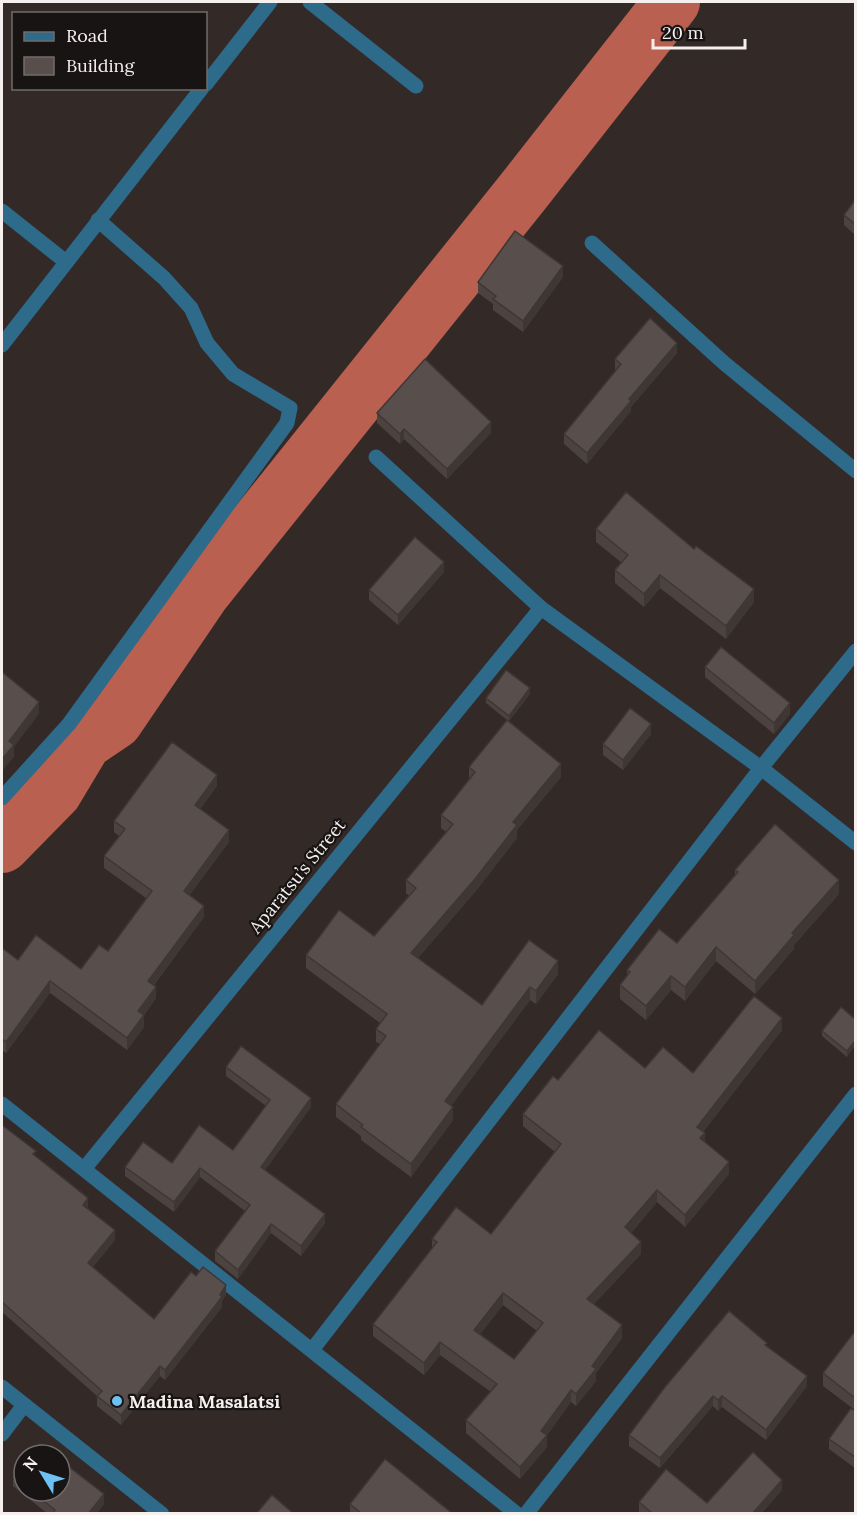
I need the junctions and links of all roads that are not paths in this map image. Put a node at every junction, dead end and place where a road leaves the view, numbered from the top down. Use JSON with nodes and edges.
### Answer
{"nodes":[{"id":1,"x":270,"y":2,"type":"edge"},
{"id":2,"x":310,"y":2,"type":"edge"},
{"id":3,"x":207,"y":83,"type":"edge"},
{"id":4,"x":416,"y":86,"type":"dead end"},
{"id":5,"x":200,"y":90,"type":"edge"},
{"id":6,"x":2,"y":211,"type":"edge"},
{"id":7,"x":98,"y":220,"type":"junction"},
{"id":8,"x":592,"y":243,"type":"dead end"},
{"id":9,"x":66,"y":262,"type":"junction"},
{"id":10,"x":2,"y":345,"type":"edge"},
{"id":11,"x":376,"y":457,"type":"dead end"},
{"id":12,"x":855,"y":471,"type":"edge"},
{"id":13,"x":541,"y":608,"type":"junction"},
{"id":14,"x":855,"y":651,"type":"edge"},
{"id":15,"x":761,"y":768,"type":"junction"},
{"id":16,"x":2,"y":798,"type":"edge"},
{"id":17,"x":855,"y":843,"type":"edge"},
{"id":18,"x":855,"y":1094,"type":"edge"},
{"id":19,"x":2,"y":1104,"type":"edge"},
{"id":20,"x":84,"y":1169,"type":"junction"},
{"id":21,"x":312,"y":1350,"type":"junction"},
{"id":22,"x":2,"y":1387,"type":"edge"},
{"id":23,"x":24,"y":1406,"type":"junction"},
{"id":24,"x":2,"y":1434,"type":"edge"},
{"id":25,"x":162,"y":1514,"type":"edge"},
{"id":26,"x":518,"y":1514,"type":"edge"},
{"id":27,"x":526,"y":1514,"type":"edge"}],
"edges":[{"from":1,"to":3,"type":"street"},
{"from":2,"to":4,"type":"street"},
{"from":5,"to":7,"type":"street"},
{"from":6,"to":9,"type":"street"},
{"from":7,"to":9,"type":"street"},
{"from":7,"to":16,"type":"street"},
{"from":8,"to":12,"type":"street"},
{"from":9,"to":10,"type":"street"},
{"from":11,"to":13,"type":"street"},
{"from":13,"to":15,"type":"street"},
{"from":13,"to":20,"type":"street","name":"Aparatsu’s Street"},
{"from":14,"to":15,"type":"street"},
{"from":15,"to":17,"type":"street"},
{"from":15,"to":21,"type":"street"},
{"from":18,"to":27,"type":"street"},
{"from":19,"to":20,"type":"street"},
{"from":20,"to":21,"type":"street"},
{"from":21,"to":26,"type":"street"},
{"from":22,"to":23,"type":"street"},
{"from":23,"to":24,"type":"street"},
{"from":23,"to":25,"type":"street"}]}
